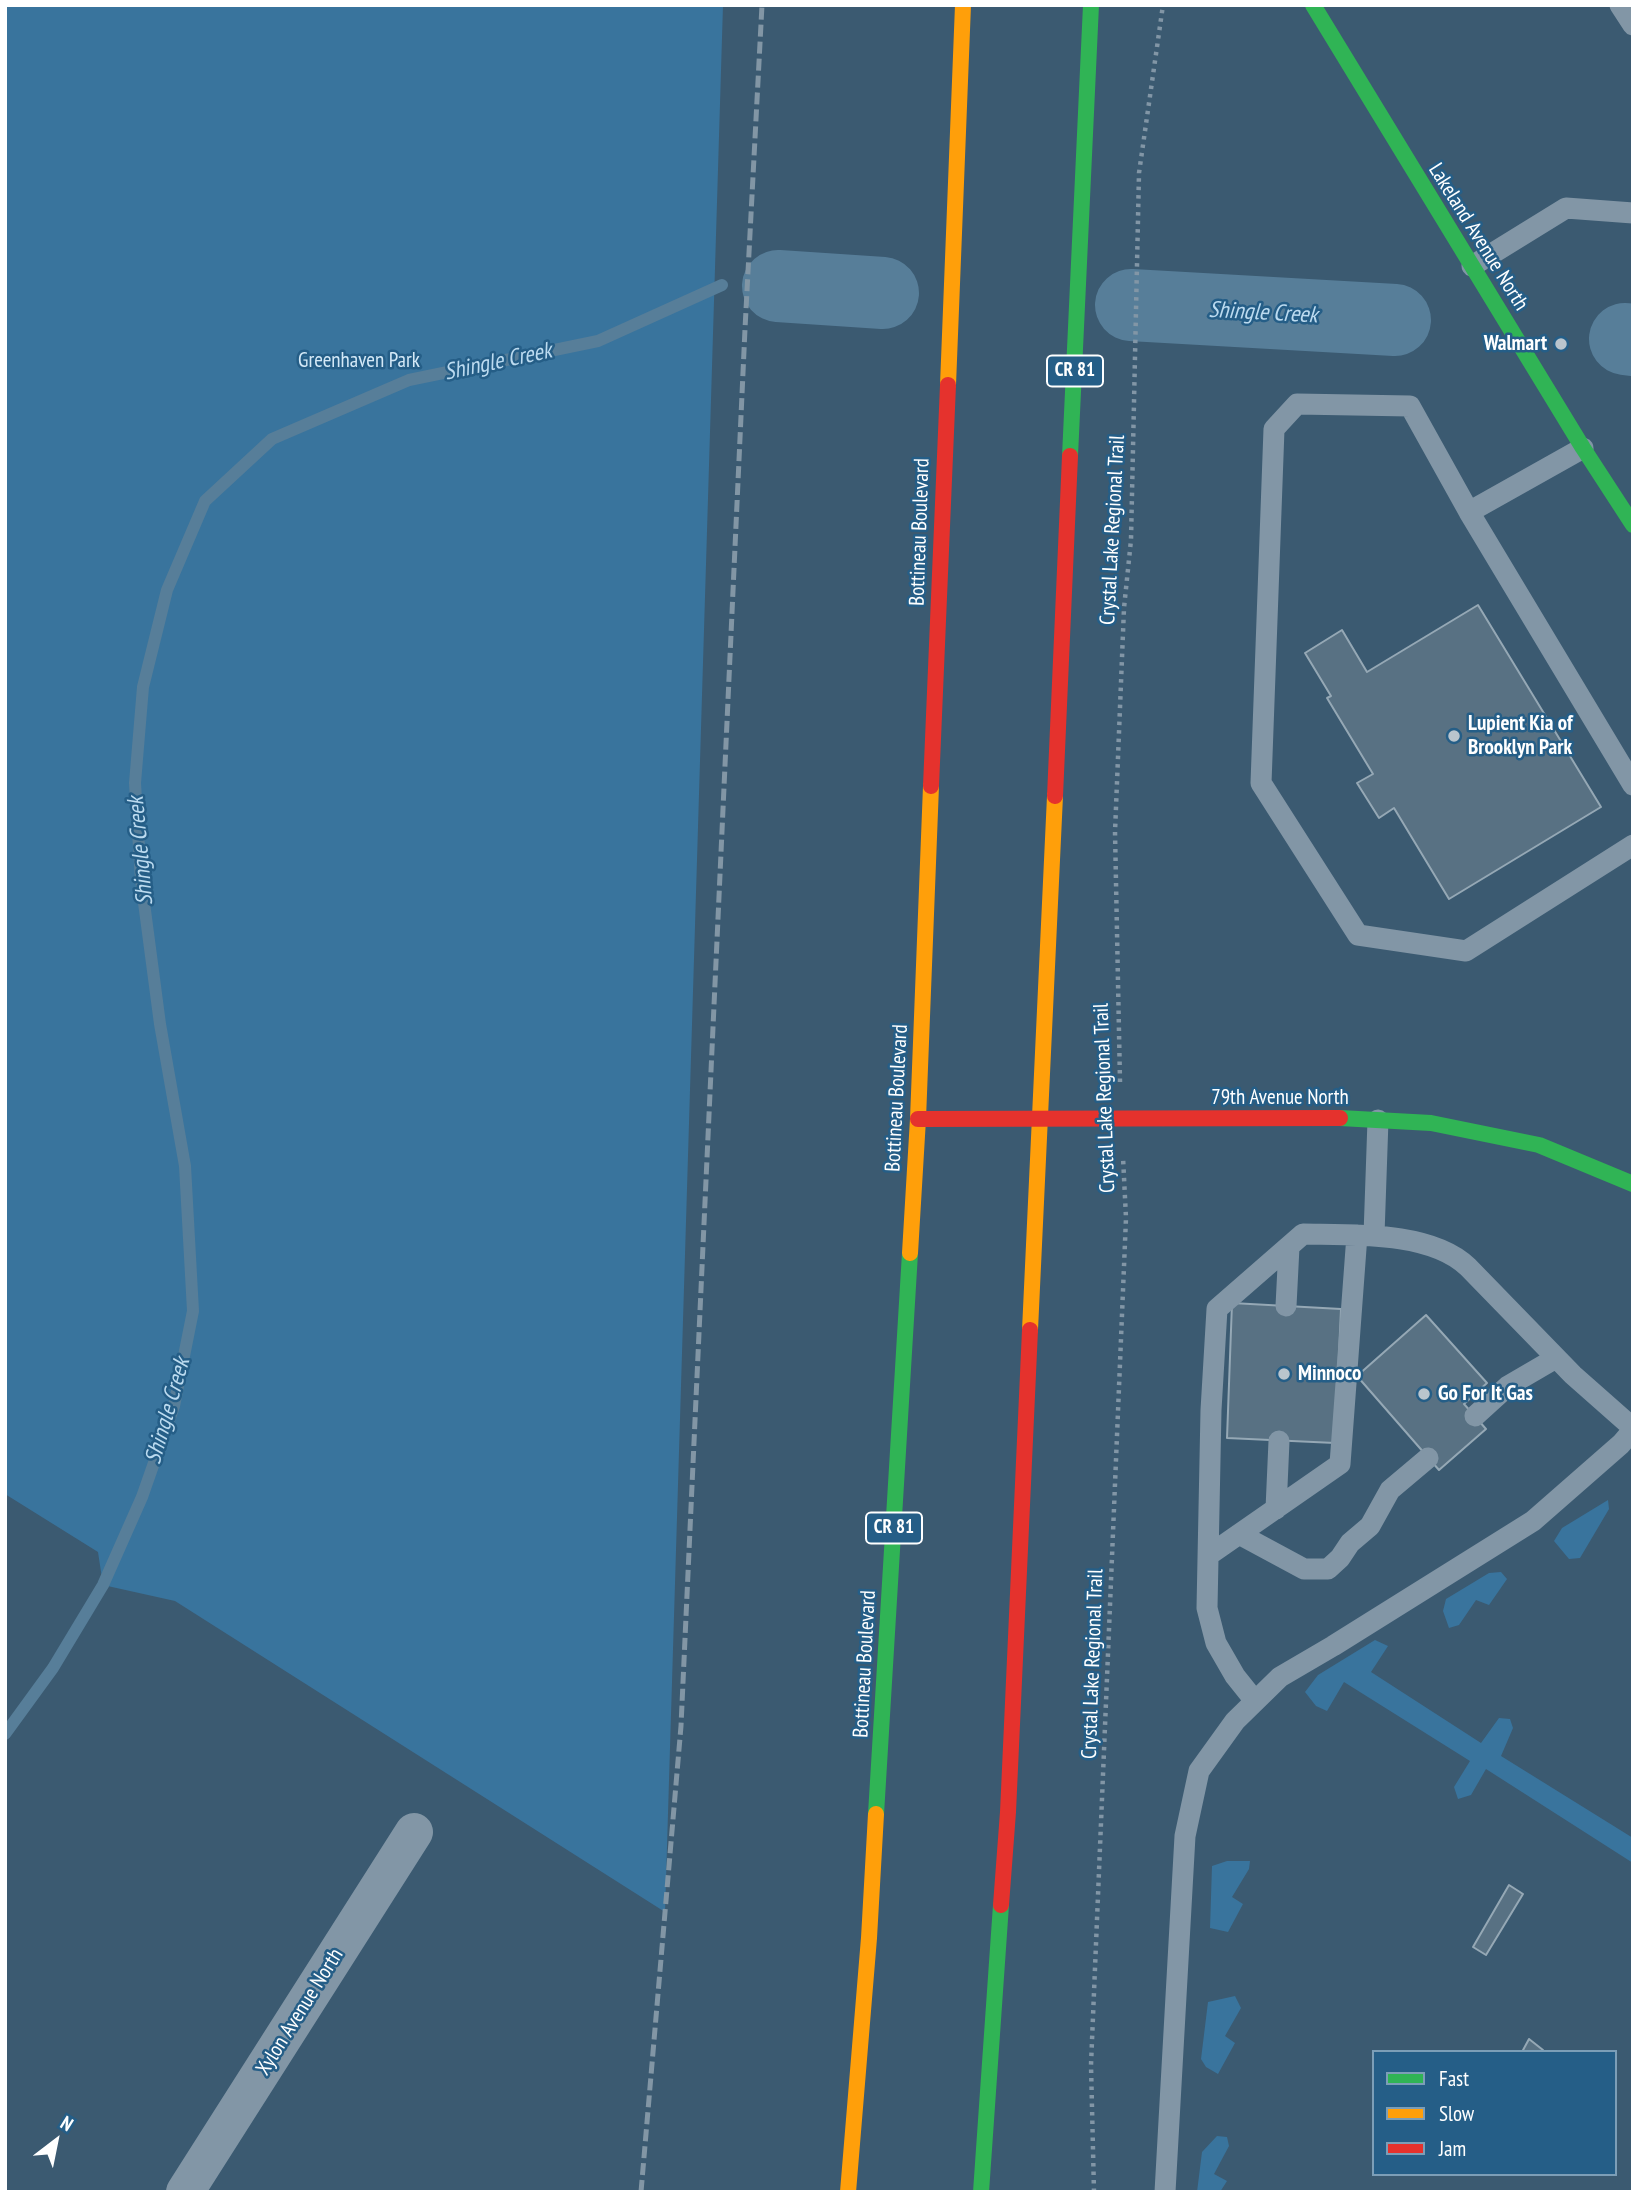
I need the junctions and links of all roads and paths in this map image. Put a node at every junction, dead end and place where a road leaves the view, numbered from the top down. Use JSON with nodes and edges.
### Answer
{"nodes":[{"id":1,"x":963,"y":5,"type":"edge"},
{"id":2,"x":1091,"y":5,"type":"edge"},
{"id":3,"x":1163,"y":5,"type":"edge"},
{"id":4,"x":1313,"y":5,"type":"edge"},
{"id":5,"x":1620,"y":5,"type":"edge"},
{"id":6,"x":1633,"y":25,"type":"edge"},
{"id":7,"x":1633,"y":212,"type":"edge"},
{"id":8,"x":1472,"y":266,"type":"junction"},
{"id":9,"x":1583,"y":448,"type":"junction"},
{"id":10,"x":1633,"y":479,"type":"edge"},
{"id":11,"x":1605,"y":481,"type":"junction"},
{"id":12,"x":1469,"y":512,"type":"junction"},
{"id":13,"x":1633,"y":525,"type":"edge"},
{"id":14,"x":1633,"y":785,"type":"edge"},
{"id":15,"x":1633,"y":845,"type":"edge"},
{"id":16,"x":918,"y":1119,"type":"junction"},
{"id":17,"x":1041,"y":1120,"type":"junction"},
{"id":18,"x":1122,"y":1120,"type":"junction"},
{"id":19,"x":1378,"y":1120,"type":"junction"},
{"id":20,"x":1633,"y":1184,"type":"edge"},
{"id":21,"x":1365,"y":1235,"type":"junction"},
{"id":22,"x":1289,"y":1247,"type":"junction"},
{"id":23,"x":1286,"y":1306,"type":"dead end"},
{"id":24,"x":1556,"y":1358,"type":"junction"},
{"id":25,"x":1475,"y":1416,"type":"dead end"},
{"id":26,"x":1633,"y":1429,"type":"edge"},
{"id":27,"x":1279,"y":1441,"type":"dead end"},
{"id":28,"x":1429,"y":1458,"type":"dead end"},
{"id":29,"x":1276,"y":1509,"type":"junction"},
{"id":30,"x":1239,"y":1534,"type":"junction"},
{"id":31,"x":1209,"y":1555,"type":"junction"},
{"id":32,"x":1255,"y":1701,"type":"junction"},
{"id":33,"x":414,"y":1832,"type":"dead end"},
{"id":34,"x":185,"y":2192,"type":"edge"},
{"id":35,"x":848,"y":2192,"type":"edge"},
{"id":36,"x":981,"y":2192,"type":"edge"},
{"id":37,"x":1094,"y":2192,"type":"edge"},
{"id":38,"x":1165,"y":2192,"type":"edge"}],
"edges":[{"from":1,"to":16,"type":"main road","name":"Bottineau Boulevard","number":"CR 81"},
{"from":2,"to":17,"type":"main road","number":"CR 81"},
{"from":3,"to":18,"type":"path","name":"Crystal Lake Regional Trail"},
{"from":4,"to":8,"type":"main road","name":"Lakeland Avenue North"},
{"from":5,"to":6,"type":"lane"},
{"from":7,"to":8,"type":"lane"},
{"from":8,"to":9,"type":"main road","name":"Lakeland Avenue North"},
{"from":9,"to":11,"type":"main road","name":"Lakeland Avenue North"},
{"from":9,"to":12,"type":"lane"},
{"from":10,"to":11,"type":"lane"},
{"from":11,"to":13,"type":"main road","name":"Lakeland Avenue North"},
{"from":12,"to":14,"type":"lane"},
{"from":12,"to":15,"type":"lane"},
{"from":16,"to":17,"type":"main road","name":"79th Avenue North"},
{"from":16,"to":35,"type":"main road","name":"Bottineau Boulevard","number":"CR 81"},
{"from":17,"to":18,"type":"main road","name":"79th Avenue North"},
{"from":17,"to":36,"type":"main road","number":"CR 81"},
{"from":18,"to":19,"type":"main road","name":"79th Avenue North"},
{"from":18,"to":37,"type":"path","name":"Crystal Lake Regional Trail"},
{"from":19,"to":20,"type":"main road","name":"79th Avenue North"},
{"from":19,"to":21,"type":"lane"},
{"from":21,"to":22,"type":"lane"},
{"from":21,"to":24,"type":"lane"},
{"from":21,"to":29,"type":"lane"},
{"from":22,"to":23,"type":"lane"},
{"from":22,"to":31,"type":"lane"},
{"from":24,"to":25,"type":"lane"},
{"from":24,"to":26,"type":"lane"},
{"from":26,"to":32,"type":"lane"},
{"from":27,"to":29,"type":"lane"},
{"from":28,"to":30,"type":"lane"},
{"from":29,"to":30,"type":"lane"},
{"from":30,"to":31,"type":"lane"},
{"from":31,"to":32,"type":"lane"},
{"from":32,"to":38,"type":"lane"},
{"from":33,"to":34,"type":"street","name":"Xylon Avenue North"}]}
